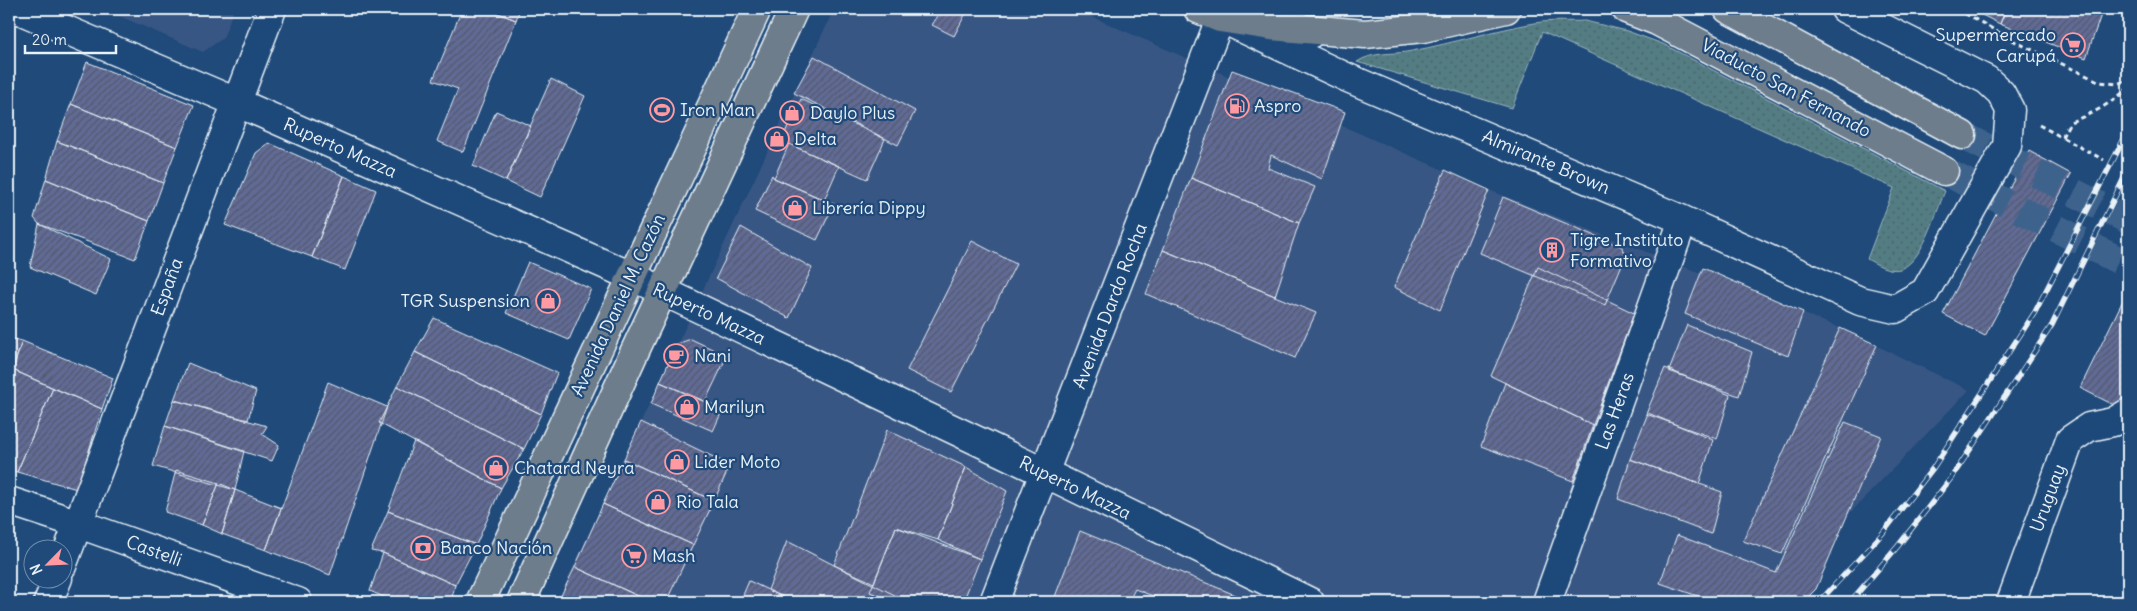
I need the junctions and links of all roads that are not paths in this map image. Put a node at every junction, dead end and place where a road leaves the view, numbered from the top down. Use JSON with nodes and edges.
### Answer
{"nodes":[{"id":1,"x":17,"y":9,"type":"edge"},
{"id":2,"x":272,"y":9,"type":"edge"},
{"id":3,"x":757,"y":9,"type":"edge"},
{"id":4,"x":794,"y":9,"type":"edge"},
{"id":5,"x":1273,"y":9,"type":"edge"},
{"id":6,"x":1506,"y":9,"type":"edge"},
{"id":7,"x":1626,"y":9,"type":"edge"},
{"id":8,"x":1728,"y":9,"type":"edge"},
{"id":9,"x":1845,"y":9,"type":"edge"},
{"id":10,"x":1214,"y":12,"type":"edge"},
{"id":11,"x":1299,"y":19,"type":"edge"},
{"id":12,"x":1348,"y":78,"type":"junction"},
{"id":13,"x":236,"y":102,"type":"junction"},
{"id":14,"x":1962,"y":135,"type":"tunnel mouth"},
{"id":15,"x":1944,"y":171,"type":"tunnel mouth"},
{"id":16,"x":1683,"y":220,"type":"junction"},
{"id":17,"x":631,"y":276,"type":"junction"},
{"id":18,"x":662,"y":292,"type":"junction"},
{"id":19,"x":2123,"y":420,"type":"edge"},
{"id":20,"x":1045,"y":473,"type":"junction"},
{"id":21,"x":9,"y":501,"type":"edge"},
{"id":22,"x":79,"y":524,"type":"junction"},
{"id":23,"x":72,"y":541,"type":"edge"},
{"id":24,"x":54,"y":588,"type":"edge"},
{"id":25,"x":48,"y":602,"type":"edge"},
{"id":26,"x":298,"y":602,"type":"edge"},
{"id":27,"x":480,"y":602,"type":"edge"},
{"id":28,"x":521,"y":602,"type":"edge"},
{"id":29,"x":994,"y":602,"type":"edge"},
{"id":30,"x":1310,"y":602,"type":"edge"},
{"id":31,"x":1548,"y":602,"type":"edge"},
{"id":32,"x":2011,"y":602,"type":"edge"}],
"edges":[{"from":1,"to":13,"type":"street","name":"Ruperto Mazza"},
{"from":2,"to":13,"type":"street","name":"España"},
{"from":3,"to":17,"type":"main road","name":"Avenida Daniel M. Cazón"},
{"from":4,"to":18,"type":"main road","name":"Avenida Daniel M. Cazón"},
{"from":5,"to":11,"type":"street"},
{"from":6,"to":11,"type":"main road"},
{"from":7,"to":15,"type":"main road","name":"Viaducto San Fernando"},
{"from":8,"to":14,"type":"main road"},
{"from":9,"to":16,"type":"street","name":"Almirante Brown"},
{"from":10,"to":11,"type":"main road"},
{"from":10,"to":12,"type":"street","name":"Almirante Brown"},
{"from":10,"to":20,"type":"street","name":"Avenida Dardo Rocha"},
{"from":11,"to":12,"type":"street"},
{"from":12,"to":16,"type":"street","name":"Almirante Brown"},
{"from":13,"to":17,"type":"street","name":"Ruperto Mazza"},
{"from":13,"to":22,"type":"street","name":"España"},
{"from":16,"to":31,"type":"street","name":"Las Heras"},
{"from":17,"to":18,"type":"street","name":"Ruperto Mazza"},
{"from":17,"to":27,"type":"main road","name":"Avenida Daniel M. Cazón"},
{"from":18,"to":20,"type":"street","name":"Ruperto Mazza"},
{"from":18,"to":28,"type":"main road","name":"Avenida Daniel M. Cazón"},
{"from":19,"to":32,"type":"street","name":"Uruguay"},
{"from":20,"to":29,"type":"street","name":"Avenida Dardo Rocha"},
{"from":20,"to":30,"type":"street","name":"Ruperto Mazza"},
{"from":21,"to":22,"type":"street","name":"Castelli"},
{"from":22,"to":23,"type":"street","name":"España"},
{"from":22,"to":26,"type":"street","name":"Castelli"},
{"from":24,"to":25,"type":"street"}]}
